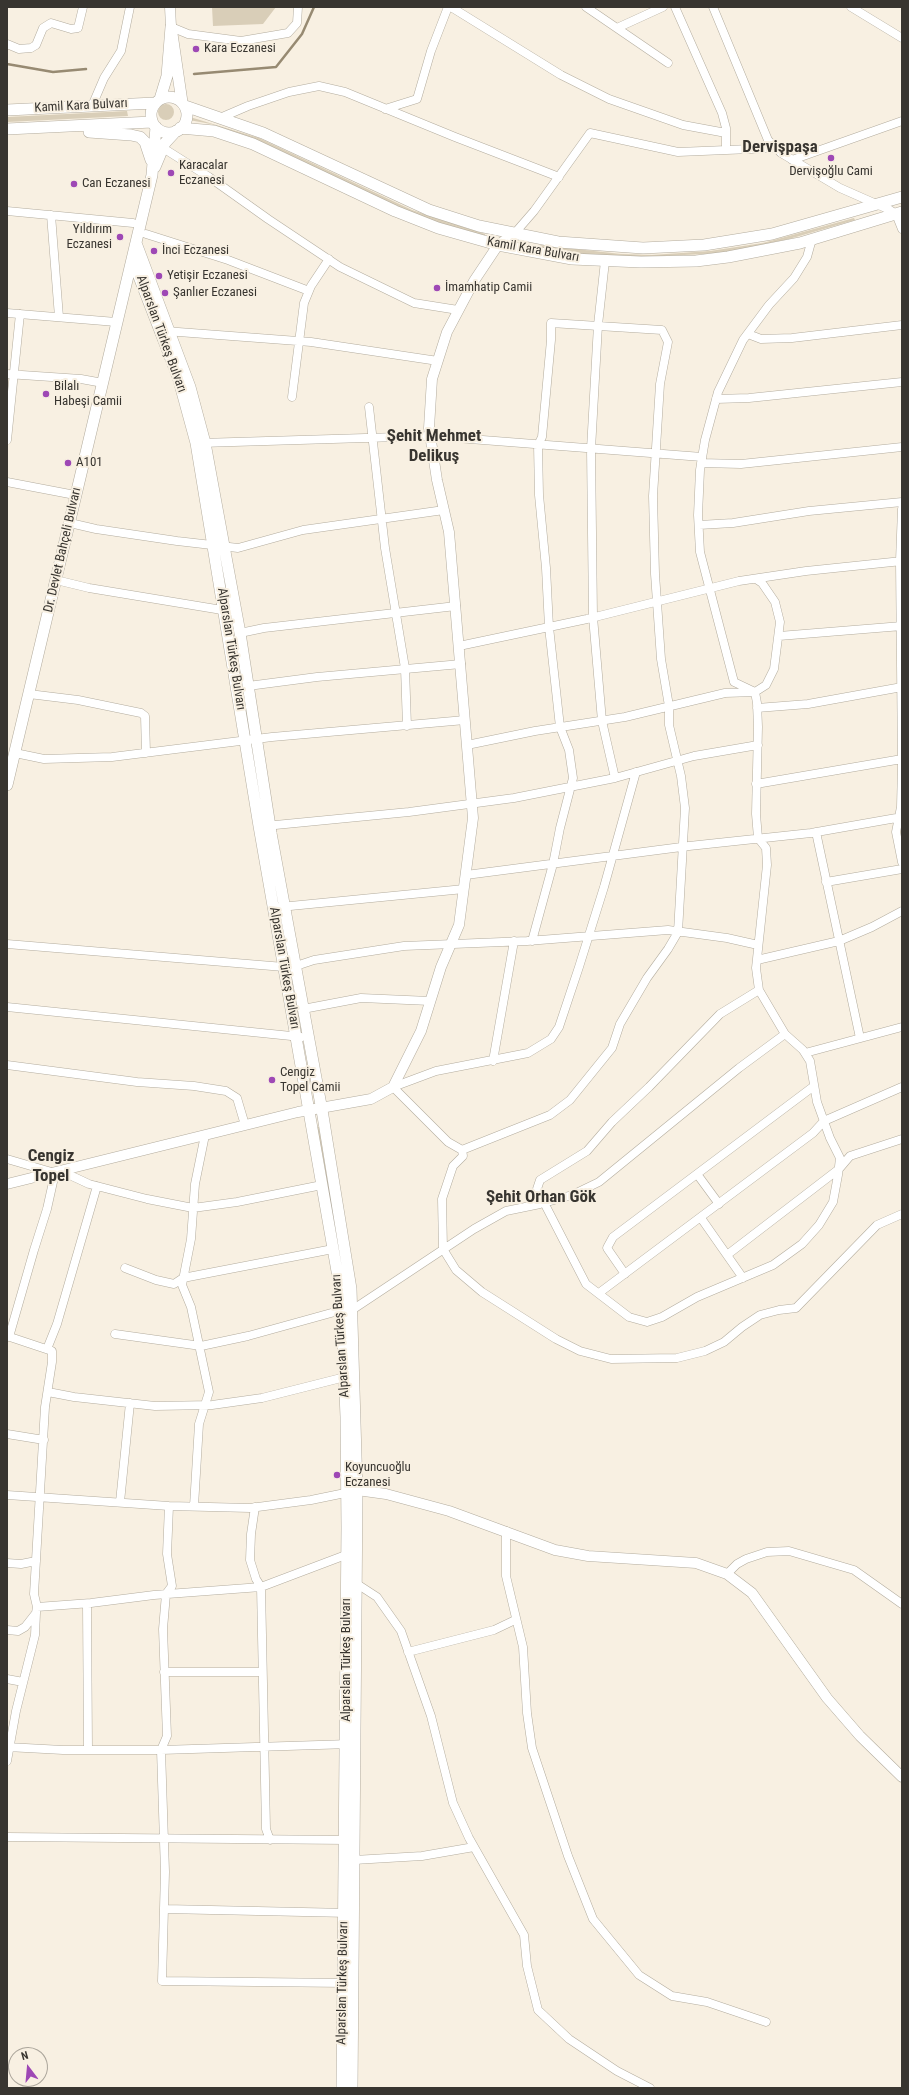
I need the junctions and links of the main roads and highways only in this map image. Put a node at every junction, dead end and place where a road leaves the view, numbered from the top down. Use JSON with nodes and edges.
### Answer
{"nodes":[{"id":1,"x":158,"y":101,"type":"junction"},
{"id":2,"x":183,"y":104,"type":"junction"},
{"id":3,"x":7,"y":110,"type":"edge"},
{"id":4,"x":154,"y":124,"type":"junction"},
{"id":5,"x":34,"y":128,"type":"junction"},
{"id":6,"x":7,"y":129,"type":"edge"},
{"id":7,"x":178,"y":129,"type":"junction"},
{"id":8,"x":152,"y":162,"type":"junction"},
{"id":9,"x":152,"y":175,"type":"junction"},
{"id":10,"x":902,"y":197,"type":"edge"},
{"id":11,"x":899,"y":213,"type":"edge"},
{"id":12,"x":136,"y":243,"type":"junction"},
{"id":13,"x":230,"y":612,"type":"junction"},
{"id":14,"x":250,"y":740,"type":"junction"},
{"id":15,"x":7,"y":785,"type":"edge"},
{"id":16,"x":264,"y":826,"type":"junction"},
{"id":17,"x":347,"y":1310,"type":"junction"},
{"id":18,"x":352,"y":1552,"type":"junction"},
{"id":19,"x":351,"y":1744,"type":"junction"},
{"id":20,"x":350,"y":1840,"type":"junction"},
{"id":21,"x":349,"y":1913,"type":"junction"},
{"id":22,"x":347,"y":1983,"type":"junction"},
{"id":23,"x":342,"y":2088,"type":"edge"},
{"id":24,"x":352,"y":2088,"type":"edge"}],
"edges":[{"from":1,"to":2,"type":"main road"},
{"from":1,"to":2,"type":"main road"},
{"from":1,"to":3,"type":"main road","name":"Kamil Kara Bulvarı"},
{"from":1,"to":4,"type":"main road"},
{"from":2,"to":7,"type":"main road"},
{"from":2,"to":10,"type":"main road","name":"Kamil Kara Bulvarı"},
{"from":4,"to":5,"type":"main road","name":"Kamil Kara Bulvarı"},
{"from":4,"to":7,"type":"main road"},
{"from":4,"to":8,"type":"main road","name":"Dr. Devlet Bahçeli Bulvarı"},
{"from":5,"to":6,"type":"main road","name":"Kamil Kara Bulvarı"},
{"from":5,"to":8,"type":"main road"},
{"from":7,"to":9,"type":"main road"},
{"from":7,"to":11,"type":"main road","name":"Kamil Kara Bulvarı"},
{"from":8,"to":9,"type":"main road","name":"Dr. Devlet Bahçeli Bulvarı"},
{"from":9,"to":12,"type":"main road","name":"Dr. Devlet Bahçeli Bulvarı"},
{"from":12,"to":13,"type":"main road","name":"Alparslan Türkeş Bulvarı"},
{"from":12,"to":15,"type":"main road","name":"Dr. Devlet Bahçeli Bulvarı"},
{"from":13,"to":14,"type":"main road","name":"Alparslan Türkeş Bulvarı"},
{"from":13,"to":14,"type":"main road","name":"Alparslan Türkeş Bulvarı"},
{"from":14,"to":16,"type":"main road","name":"Alparslan Türkeş Bulvarı"},
{"from":16,"to":17,"type":"main road","name":"Alparslan Türkeş Bulvarı"},
{"from":16,"to":17,"type":"main road","name":"Alparslan Türkeş Bulvarı"},
{"from":17,"to":18,"type":"main road","name":"Alparslan Türkeş Bulvarı"},
{"from":18,"to":19,"type":"main road","name":"Alparslan Türkeş Bulvarı"},
{"from":18,"to":19,"type":"main road","name":"Alparslan Türkeş Bulvarı"},
{"from":19,"to":20,"type":"main road","name":"Alparslan Türkeş Bulvarı"},
{"from":20,"to":21,"type":"main road","name":"Alparslan Türkeş Bulvarı"},
{"from":20,"to":21,"type":"main road","name":"Alparslan Türkeş Bulvarı"},
{"from":21,"to":22,"type":"main road","name":"Alparslan Türkeş Bulvarı"},
{"from":22,"to":23,"type":"main road","name":"Alparslan Türkeş Bulvarı"},
{"from":22,"to":24,"type":"main road","name":"Alparslan Türkeş Bulvarı"}]}
